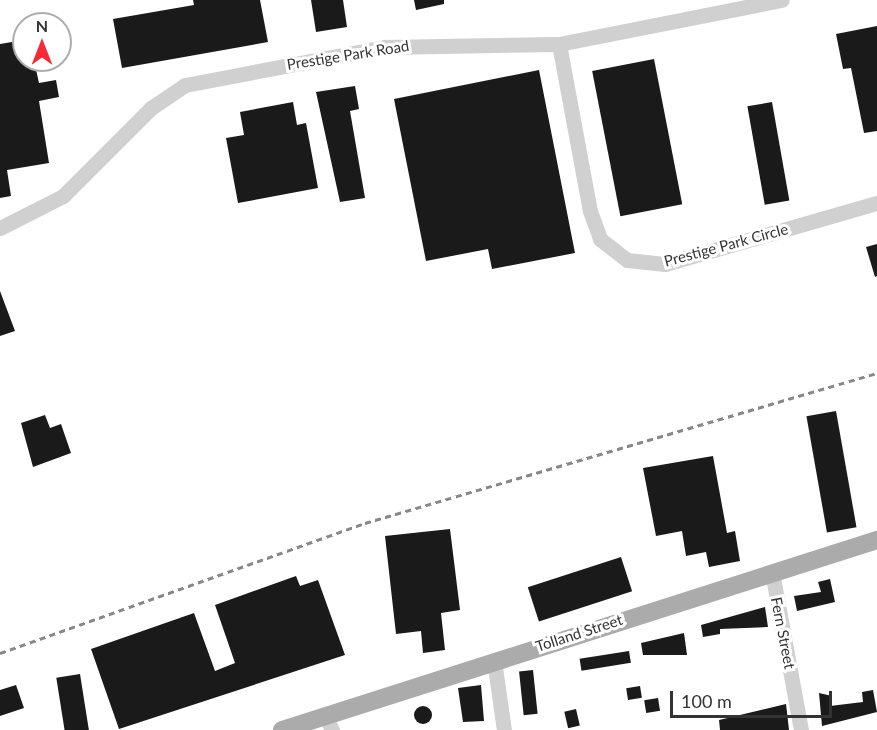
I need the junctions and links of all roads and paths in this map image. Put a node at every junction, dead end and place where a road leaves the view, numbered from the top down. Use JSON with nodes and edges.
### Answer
{"nodes":[{"id":1,"x":782,"y":0,"type":"edge"},
{"id":2,"x":559,"y":44,"type":"junction"},
{"id":3,"x":877,"y":203,"type":"edge"},
{"id":4,"x":0,"y":228,"type":"edge"},
{"id":5,"x":877,"y":540,"type":"edge"},
{"id":6,"x":772,"y":572,"type":"junction"},
{"id":7,"x":494,"y":660,"type":"junction"},
{"id":8,"x":328,"y":722,"type":"edge"},
{"id":9,"x":282,"y":730,"type":"edge"},
{"id":10,"x":504,"y":730,"type":"edge"},
{"id":11,"x":801,"y":730,"type":"edge"}],
"edges":[{"from":1,"to":2,"type":"street","name":"Prestige Park Road"},
{"from":2,"to":3,"type":"street","name":"Prestige Park Circle"},
{"from":2,"to":4,"type":"street","name":"Prestige Park Road"},
{"from":5,"to":6,"type":"main road","name":"Tolland Street"},
{"from":6,"to":7,"type":"main road","name":"Tolland Street"},
{"from":6,"to":11,"type":"street","name":"Fern Street"},
{"from":7,"to":8,"type":"main road","name":"Tolland Street"},
{"from":7,"to":10,"type":"street"},
{"from":8,"to":9,"type":"main road","name":"Tolland Street"}]}
